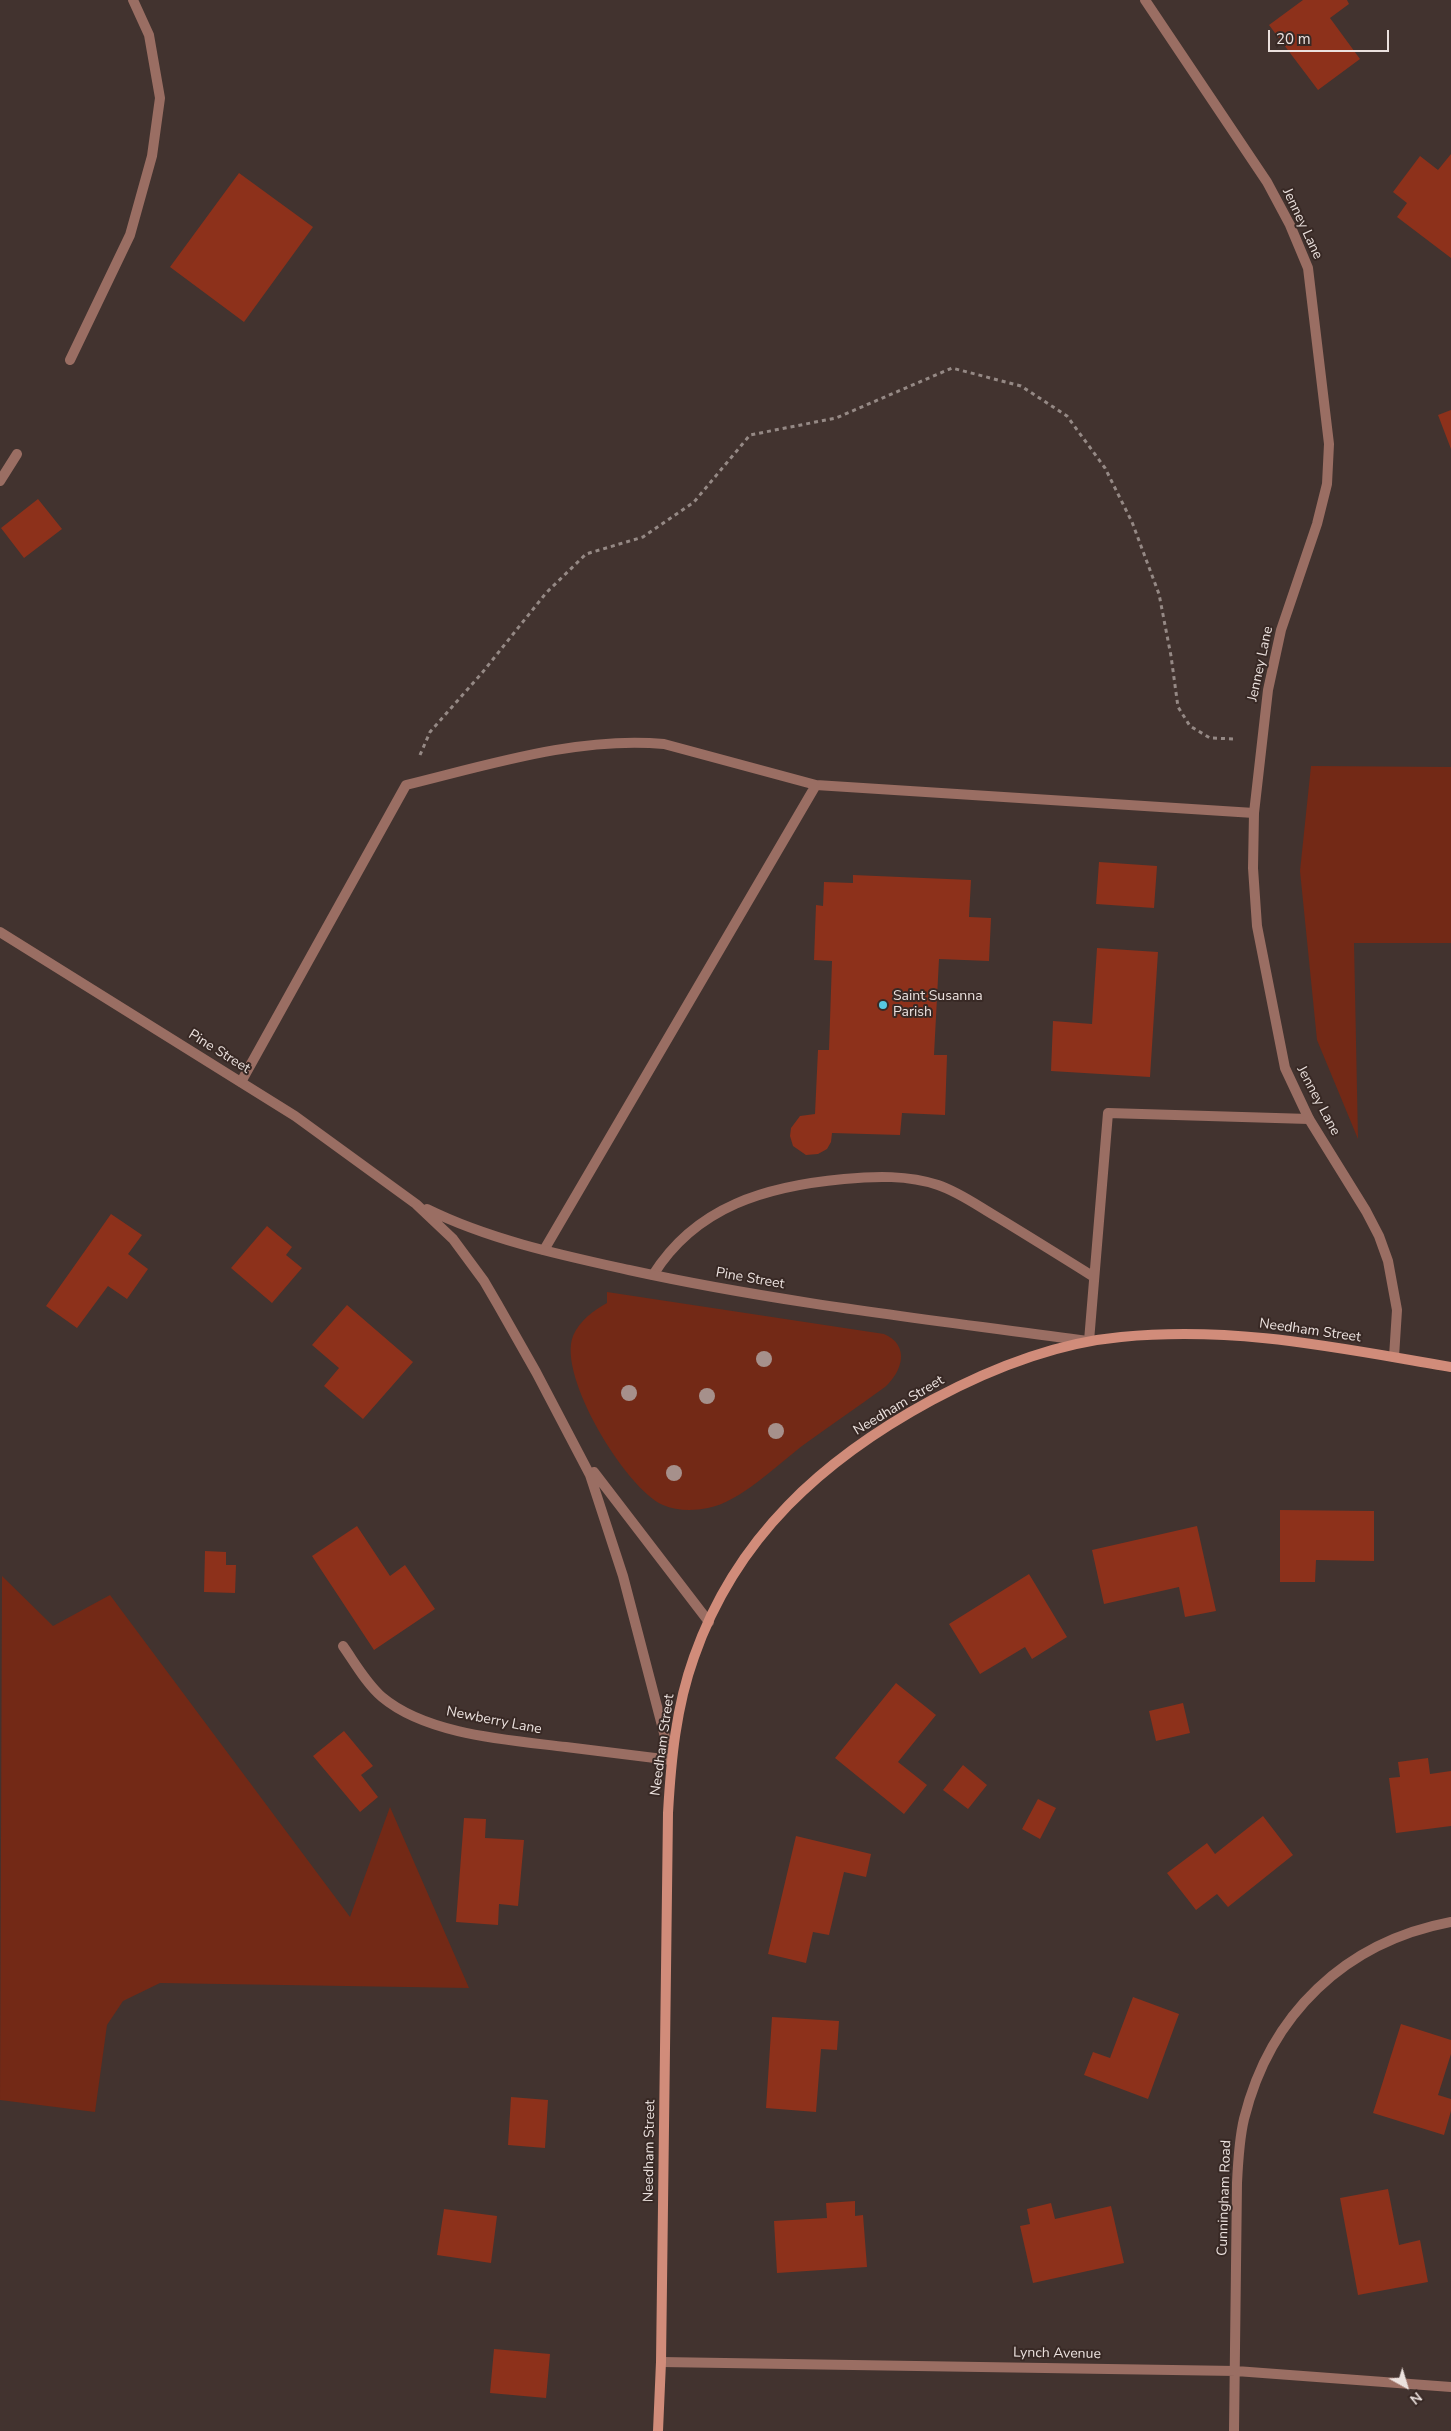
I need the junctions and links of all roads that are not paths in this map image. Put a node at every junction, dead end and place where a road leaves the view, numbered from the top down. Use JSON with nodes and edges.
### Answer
{"nodes":[{"id":1,"x":133,"y":0,"type":"edge"},
{"id":2,"x":1145,"y":0,"type":"edge"},
{"id":3,"x":70,"y":360,"type":"dead end"},
{"id":4,"x":17,"y":454,"type":"dead end"},
{"id":5,"x":0,"y":480,"type":"edge"},
{"id":6,"x":816,"y":785,"type":"junction"},
{"id":7,"x":1254,"y":813,"type":"junction"},
{"id":8,"x":0,"y":932,"type":"edge"},
{"id":9,"x":241,"y":1082,"type":"junction"},
{"id":10,"x":1309,"y":1119,"type":"junction"},
{"id":11,"x":416,"y":1204,"type":"junction"},
{"id":12,"x":544,"y":1250,"type":"junction"},
{"id":13,"x":653,"y":1275,"type":"junction"},
{"id":14,"x":1094,"y":1277,"type":"junction"},
{"id":15,"x":1088,"y":1341,"type":"junction"},
{"id":16,"x":1394,"y":1357,"type":"junction"},
{"id":17,"x":1451,"y":1367,"type":"edge"},
{"id":18,"x":578,"y":1448,"type":"junction"},
{"id":19,"x":709,"y":1622,"type":"junction"},
{"id":20,"x":343,"y":1646,"type":"dead end"},
{"id":21,"x":671,"y":1760,"type":"junction"},
{"id":22,"x":1451,"y":1922,"type":"edge"},
{"id":23,"x":661,"y":2362,"type":"junction"},
{"id":24,"x":1236,"y":2371,"type":"junction"},
{"id":25,"x":1451,"y":2387,"type":"edge"},
{"id":26,"x":658,"y":2431,"type":"edge"},
{"id":27,"x":1234,"y":2431,"type":"edge"}],
"edges":[{"from":1,"to":3,"type":"street"},
{"from":2,"to":7,"type":"street","name":"Jenney Lane"},
{"from":4,"to":5,"type":"street"},
{"from":6,"to":7,"type":"street"},
{"from":6,"to":9,"type":"street"},
{"from":6,"to":12,"type":"street"},
{"from":7,"to":10,"type":"street","name":"Jenney Lane"},
{"from":8,"to":9,"type":"street","name":"Pine Street"},
{"from":9,"to":11,"type":"street","name":"Pine Street"},
{"from":10,"to":14,"type":"street"},
{"from":10,"to":16,"type":"street","name":"Jenney Lane"},
{"from":11,"to":12,"type":"street","name":"Pine Street"},
{"from":11,"to":18,"type":"street","name":"Pine Street"},
{"from":12,"to":13,"type":"street","name":"Pine Street"},
{"from":13,"to":14,"type":"street"},
{"from":13,"to":15,"type":"street","name":"Pine Street"},
{"from":14,"to":15,"type":"street"},
{"from":15,"to":16,"type":"main road","name":"Needham Street"},
{"from":15,"to":19,"type":"main road","name":"Needham Street"},
{"from":16,"to":17,"type":"main road","name":"Needham Street"},
{"from":18,"to":19,"type":"street","name":"Pine Street"},
{"from":18,"to":21,"type":"street","name":"Pine Street"},
{"from":19,"to":21,"type":"main road","name":"Needham Street"},
{"from":20,"to":21,"type":"street","name":"Newberry Lane"},
{"from":21,"to":23,"type":"main road","name":"Needham Street"},
{"from":22,"to":24,"type":"street","name":"Cunningham Road"},
{"from":23,"to":24,"type":"street","name":"Lynch Avenue"},
{"from":23,"to":26,"type":"main road","name":"Needham Street"},
{"from":24,"to":25,"type":"street","name":"Lynch Avenue"},
{"from":24,"to":27,"type":"street","name":"Cunningham Road"}]}
